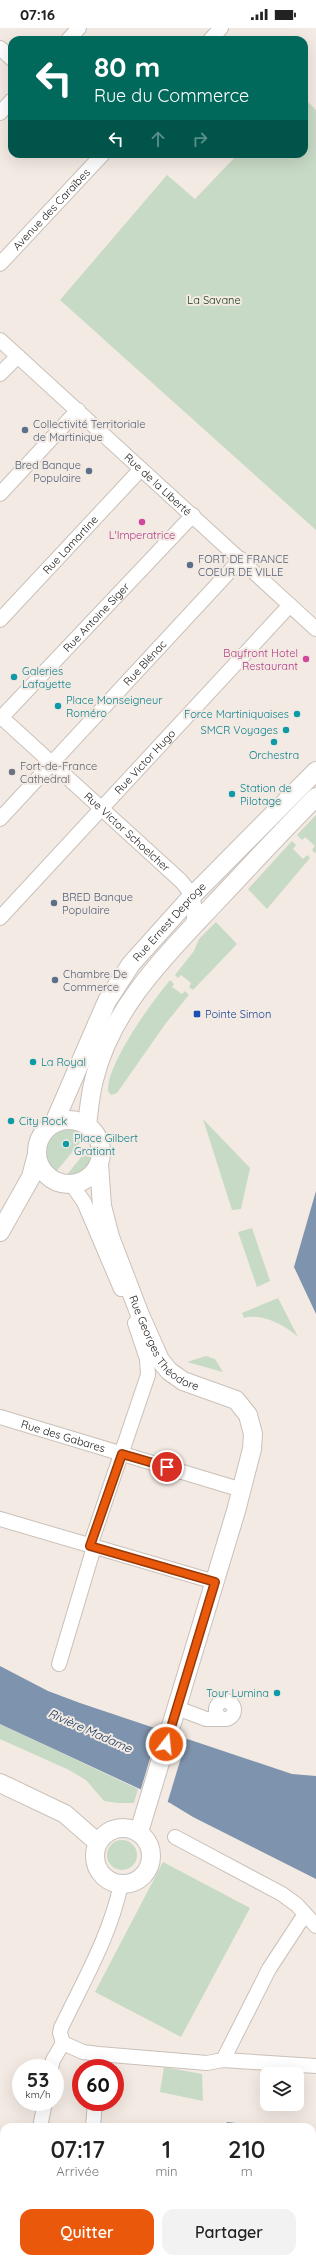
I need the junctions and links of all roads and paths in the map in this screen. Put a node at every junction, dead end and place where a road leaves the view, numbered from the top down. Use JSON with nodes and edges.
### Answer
{"nodes":[{"id":1,"x":79,"y":28,"type":"edge"},
{"id":2,"x":221,"y":28,"type":"edge"},
{"id":3,"x":72,"y":36,"type":"edge"},
{"id":4,"x":214,"y":36,"type":"edge"},
{"id":5,"x":0,"y":48,"type":"edge"},
{"id":6,"x":8,"y":55,"type":"edge"},
{"id":7,"x":8,"y":104,"type":"edge"},
{"id":8,"x":0,"y":113,"type":"edge"},
{"id":9,"x":99,"y":158,"type":"edge"},
{"id":10,"x":0,"y":264,"type":"edge"},
{"id":11,"x":0,"y":340,"type":"edge"},
{"id":12,"x":18,"y":356,"type":"junction"},
{"id":13,"x":0,"y":374,"type":"edge"},
{"id":14,"x":78,"y":410,"type":"junction"},
{"id":15,"x":141,"y":468,"type":"junction"},
{"id":16,"x":0,"y":494,"type":"edge"},
{"id":17,"x":193,"y":515,"type":"junction"},
{"id":18,"x":240,"y":559,"type":"junction"},
{"id":19,"x":290,"y":606,"type":"junction"},
{"id":20,"x":0,"y":620,"type":"edge"},
{"id":21,"x":316,"y":629,"type":"edge"},
{"id":22,"x":0,"y":717,"type":"edge"},
{"id":23,"x":51,"y":763,"type":"junction"},
{"id":24,"x":316,"y":771,"type":"edge"},
{"id":25,"x":316,"y":797,"type":"edge"},
{"id":26,"x":101,"y":808,"type":"junction"},
{"id":27,"x":0,"y":819,"type":"edge"},
{"id":28,"x":192,"y":896,"type":"junction"},
{"id":29,"x":0,"y":918,"type":"edge"},
{"id":30,"x":192,"y":928,"type":"junction"},
{"id":31,"x":54,"y":1123,"type":"junction"},
{"id":32,"x":87,"y":1125,"type":"junction"},
{"id":33,"x":36,"y":1154,"type":"junction"},
{"id":34,"x":99,"y":1164,"type":"junction"},
{"id":35,"x":72,"y":1185,"type":"junction"},
{"id":36,"x":0,"y":1232,"type":"edge"},
{"id":37,"x":0,"y":1417,"type":"edge"},
{"id":38,"x":122,"y":1454,"type":"junction"},
{"id":39,"x":242,"y":1490,"type":"junction"},
{"id":40,"x":0,"y":1518,"type":"edge"},
{"id":41,"x":92,"y":1547,"type":"junction"},
{"id":42,"x":215,"y":1582,"type":"junction"},
{"id":43,"x":59,"y":1664,"type":"dead end"},
{"id":44,"x":184,"y":1711,"type":"junction"},
{"id":45,"x":0,"y":1783,"type":"edge"},
{"id":46,"x":139,"y":1832,"type":"junction"},
{"id":47,"x":174,"y":1836,"type":"dead end"},
{"id":48,"x":97,"y":1842,"type":"junction"},
{"id":49,"x":121,"y":1884,"type":"junction"},
{"id":50,"x":305,"y":1914,"type":"junction"},
{"id":51,"x":316,"y":1926,"type":"edge"},
{"id":52,"x":63,"y":2043,"type":"junction"},
{"id":53,"x":54,"y":2059,"type":"edge"},
{"id":54,"x":95,"y":2059,"type":"edge"},
{"id":55,"x":223,"y":2060,"type":"junction"},
{"id":56,"x":124,"y":2062,"type":"edge"},
{"id":57,"x":316,"y":2066,"type":"edge"},
{"id":58,"x":43,"y":2111,"type":"edge"},
{"id":59,"x":94,"y":2111,"type":"edge"},
{"id":60,"x":41,"y":2123,"type":"edge"},
{"id":61,"x":93,"y":2123,"type":"edge"}],
"edges":[{"from":1,"to":3,"type":"street"},
{"from":2,"to":4,"type":"street"},
{"from":5,"to":6,"type":"street"},
{"from":7,"to":8,"type":"street"},
{"from":9,"to":10,"type":"street","name":"Avenue des Caraïbes"},
{"from":11,"to":12,"type":"street","name":"Rue de la Liberté"},
{"from":12,"to":13,"type":"street"},
{"from":12,"to":14,"type":"street","name":"Rue de la Liberté"},
{"from":14,"to":15,"type":"street","name":"Rue de la Liberté"},
{"from":14,"to":16,"type":"street"},
{"from":15,"to":17,"type":"street","name":"Rue de la Liberté"},
{"from":15,"to":20,"type":"street","name":"Rue Lamartine"},
{"from":17,"to":18,"type":"street","name":"Rue de la Liberté"},
{"from":17,"to":22,"type":"street","name":"Rue Antoine Siger"},
{"from":18,"to":19,"type":"street","name":"Rue de la Liberté"},
{"from":18,"to":23,"type":"street","name":"Rue Blénac"},
{"from":19,"to":21,"type":"street","name":"Rue de la Liberté"},
{"from":19,"to":26,"type":"street","name":"Rue Victor Hugo"},
{"from":22,"to":23,"type":"street","name":"Rue Victor Schoelcher"},
{"from":23,"to":26,"type":"street","name":"Rue Victor Schoelcher"},
{"from":23,"to":27,"type":"street","name":"Rue Blénac"},
{"from":24,"to":28,"type":"main road","name":"Rue Ernest Deproge"},
{"from":25,"to":30,"type":"main road","name":"Rue Ernest Deproge"},
{"from":26,"to":28,"type":"street","name":"Rue Victor Schoelcher"},
{"from":26,"to":29,"type":"street","name":"Rue Victor Hugo"},
{"from":28,"to":30,"type":"street","name":"Rue Victor Schoelcher"},
{"from":28,"to":31,"type":"main road","name":"Rue Ernest Deproge"},
{"from":30,"to":32,"type":"main road","name":"Rue Ernest Deproge"},
{"from":31,"to":32,"type":"main road"},
{"from":31,"to":33,"type":"main road"},
{"from":32,"to":34,"type":"main road"},
{"from":33,"to":35,"type":"main road"},
{"from":33,"to":36,"type":"main road"},
{"from":34,"to":35,"type":"main road"},
{"from":34,"to":39,"type":"main road","name":"Rue Georges Théodore"},
{"from":35,"to":38,"type":"street"},
{"from":37,"to":38,"type":"street","name":"Rue des Gabares"},
{"from":38,"to":39,"type":"street","name":"Rue des Gabares"},
{"from":38,"to":41,"type":"street"},
{"from":39,"to":42,"type":"main road","name":"Rue Georges Théodore"},
{"from":40,"to":41,"type":"street"},
{"from":41,"to":42,"type":"street"},
{"from":41,"to":43,"type":"street"},
{"from":42,"to":44,"type":"main road","name":"Rue Georges Théodore"},
{"from":44,"to":44,"type":"street"},
{"from":44,"to":46,"type":"main road","name":"Rue Georges Théodore"},
{"from":45,"to":48,"type":"main road"},
{"from":46,"to":48,"type":"main road"},
{"from":46,"to":49,"type":"main road"},
{"from":47,"to":50,"type":"street"},
{"from":48,"to":49,"type":"main road"},
{"from":49,"to":52,"type":"street"},
{"from":50,"to":51,"type":"street"},
{"from":50,"to":55,"type":"street"},
{"from":52,"to":53,"type":"street"},
{"from":52,"to":54,"type":"street"},
{"from":55,"to":56,"type":"street"},
{"from":55,"to":57,"type":"street"},
{"from":58,"to":60,"type":"street"},
{"from":59,"to":61,"type":"street"}]}
